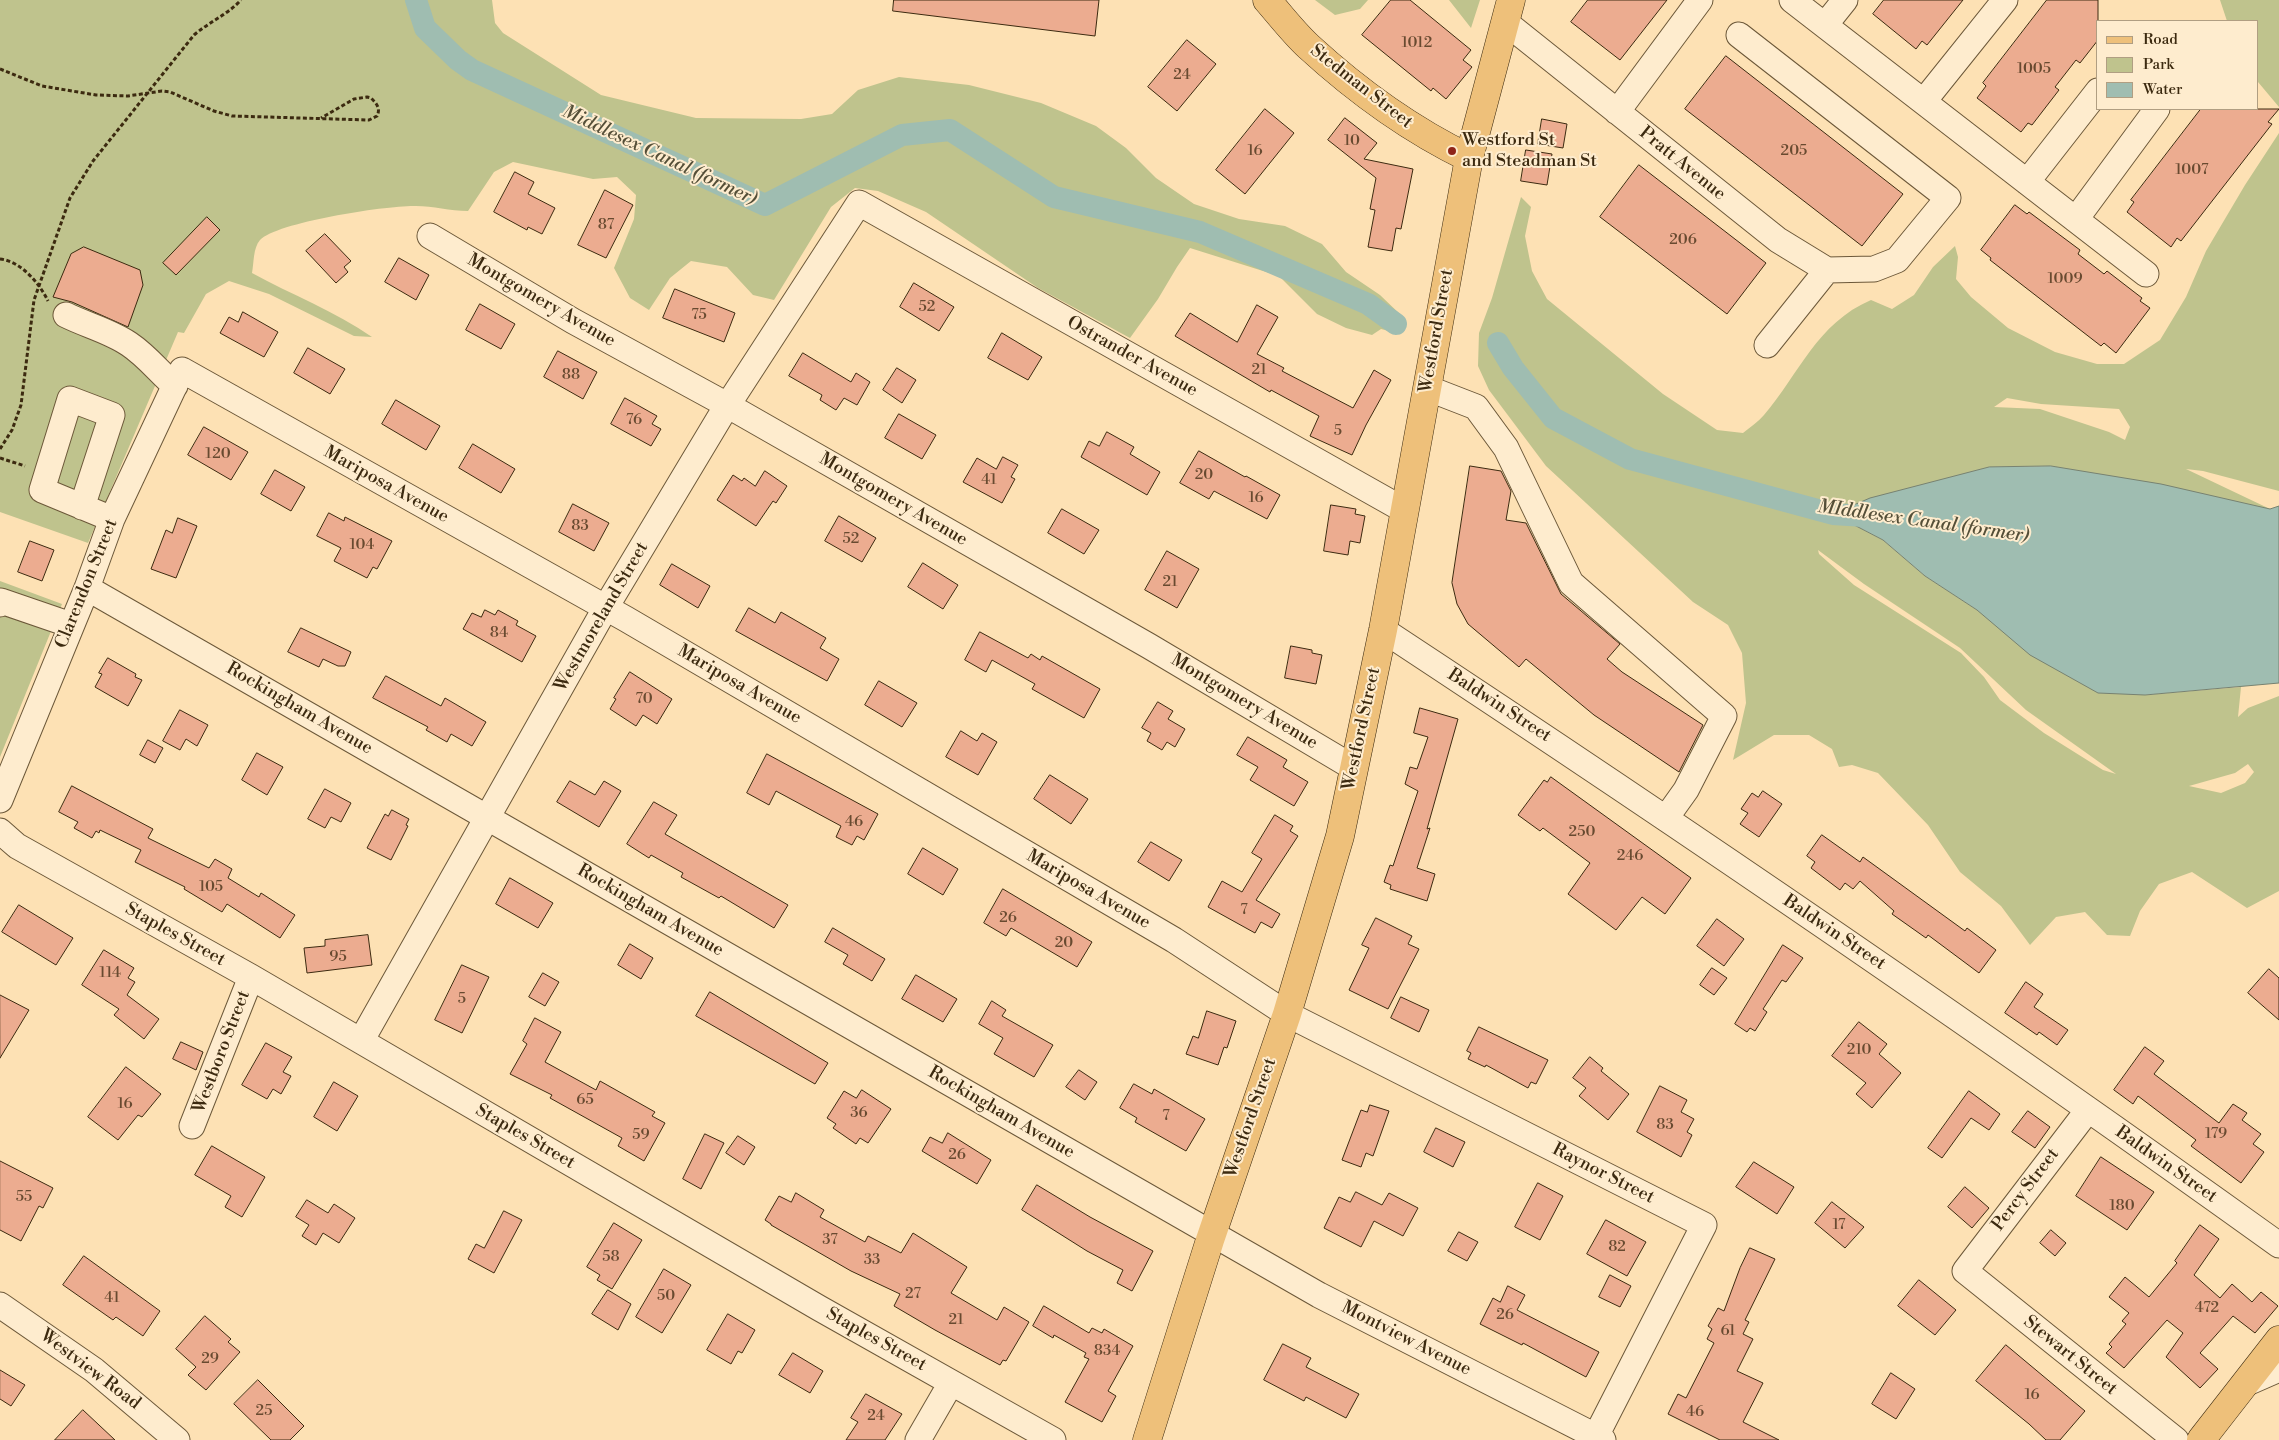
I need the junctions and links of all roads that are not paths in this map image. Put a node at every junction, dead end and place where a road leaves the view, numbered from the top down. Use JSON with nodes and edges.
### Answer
{"nodes":[{"id":1,"x":1267,"y":0,"type":"edge"},
{"id":2,"x":1700,"y":0,"type":"edge"},
{"id":3,"x":1792,"y":0,"type":"edge"},
{"id":4,"x":1845,"y":0,"type":"edge"},
{"id":5,"x":2005,"y":0,"type":"edge"},
{"id":6,"x":1508,"y":11,"type":"edge"},
{"id":7,"x":1825,"y":25,"type":"junction"},
{"id":8,"x":1739,"y":35,"type":"dead end"},
{"id":9,"x":2096,"y":94,"type":"edge"},
{"id":10,"x":1924,"y":101,"type":"junction"},
{"id":11,"x":2156,"y":110,"type":"edge"},
{"id":12,"x":1617,"y":112,"type":"junction"},
{"id":13,"x":1468,"y":158,"type":"junction"},
{"id":14,"x":2028,"y":182,"type":"junction"},
{"id":15,"x":860,"y":203,"type":"joint"},
{"id":16,"x":2076,"y":220,"type":"junction"},
{"id":17,"x":430,"y":236,"type":"dead end"},
{"id":18,"x":1827,"y":270,"type":"junction"},
{"id":19,"x":2146,"y":274,"type":"dead end"},
{"id":20,"x":66,"y":315,"type":"road end"},
{"id":21,"x":1767,"y":345,"type":"dead end"},
{"id":22,"x":178,"y":378,"type":"junction"},
{"id":23,"x":1427,"y":388,"type":"junction"},
{"id":24,"x":728,"y":405,"type":"junction"},
{"id":25,"x":82,"y":507,"type":"dead end"},
{"id":26,"x":1404,"y":510,"type":"junction"},
{"id":27,"x":112,"y":519,"type":"junction"},
{"id":28,"x":87,"y":588,"type":"junction"},
{"id":29,"x":0,"y":604,"type":"edge"},
{"id":30,"x":606,"y":607,"type":"junction"},
{"id":31,"x":71,"y":625,"type":"junction"},
{"id":32,"x":1383,"y":630,"type":"junction"},
{"id":33,"x":1354,"y":768,"type":"junction"},
{"id":34,"x":0,"y":800,"type":"edge"},
{"id":35,"x":487,"y":817,"type":"junction"},
{"id":36,"x":1666,"y":818,"type":"junction"},
{"id":37,"x":0,"y":831,"type":"edge"},
{"id":38,"x":251,"y":977,"type":"junction"},
{"id":39,"x":1286,"y":1014,"type":"junction"},
{"id":40,"x":361,"y":1041,"type":"junction"},
{"id":41,"x":2088,"y":1110,"type":"junction"},
{"id":42,"x":192,"y":1126,"type":"dead end"},
{"id":43,"x":1212,"y":1234,"type":"junction"},
{"id":44,"x":2279,"y":1245,"type":"edge"},
{"id":45,"x":1965,"y":1271,"type":"joint"},
{"id":46,"x":0,"y":1305,"type":"edge"},
{"id":47,"x":2279,"y":1340,"type":"edge"},
{"id":48,"x":2279,"y":1369,"type":"edge"},
{"id":49,"x":951,"y":1383,"type":"junction"},
{"id":50,"x":2245,"y":1384,"type":"junction"},
{"id":51,"x":1598,"y":1439,"type":"edge"},
{"id":52,"x":177,"y":1440,"type":"edge"},
{"id":53,"x":918,"y":1440,"type":"edge"},
{"id":54,"x":1053,"y":1440,"type":"edge"},
{"id":55,"x":1147,"y":1440,"type":"edge"},
{"id":56,"x":2176,"y":1440,"type":"edge"},
{"id":57,"x":2201,"y":1440,"type":"edge"}],
"edges":[{"from":1,"to":13,"type":"main road","name":"Stedman Street"},
{"from":2,"to":12,"type":"street"},
{"from":3,"to":7,"type":"street"},
{"from":4,"to":7,"type":"street"},
{"from":5,"to":10,"type":"street"},
{"from":6,"to":12,"type":"street","name":"Pratt Avenue"},
{"from":6,"to":13,"type":"main road","name":"Westford Street"},
{"from":7,"to":10,"type":"street"},
{"from":8,"to":18,"type":"street"},
{"from":9,"to":14,"type":"street"},
{"from":10,"to":14,"type":"street"},
{"from":11,"to":16,"type":"street"},
{"from":12,"to":18,"type":"street","name":"Pratt Avenue"},
{"from":13,"to":23,"type":"main road","name":"Westford Street"},
{"from":14,"to":16,"type":"street"},
{"from":15,"to":24,"type":"street","name":"Westmoreland Street"},
{"from":15,"to":26,"type":"street","name":"Ostrander Avenue"},
{"from":16,"to":19,"type":"street"},
{"from":17,"to":24,"type":"street","name":"Montgomery Avenue"},
{"from":18,"to":21,"type":"street"},
{"from":20,"to":22,"type":"street","name":"Mariposa Avenue"},
{"from":22,"to":27,"type":"street","name":"Clarendon Street"},
{"from":22,"to":30,"type":"street","name":"Mariposa Avenue"},
{"from":23,"to":26,"type":"main road","name":"Westford Street"},
{"from":23,"to":36,"type":"street"},
{"from":24,"to":30,"type":"street","name":"Westmoreland Street"},
{"from":24,"to":33,"type":"street","name":"Montgomery Avenue"},
{"from":25,"to":27,"type":"street"},
{"from":26,"to":32,"type":"main road","name":"Westford Street"},
{"from":27,"to":28,"type":"street","name":"Clarendon Street"},
{"from":28,"to":31,"type":"street","name":"Clarendon Street"},
{"from":28,"to":35,"type":"street","name":"Rockingham Avenue"},
{"from":29,"to":31,"type":"street"},
{"from":30,"to":35,"type":"street","name":"Westmoreland Street"},
{"from":30,"to":39,"type":"street","name":"Mariposa Avenue"},
{"from":31,"to":34,"type":"street","name":"Clarendon Street"},
{"from":32,"to":33,"type":"main road","name":"Westford Street"},
{"from":32,"to":36,"type":"street","name":"Baldwin Street"},
{"from":33,"to":39,"type":"main road","name":"Westford Street"},
{"from":35,"to":40,"type":"street","name":"Westmoreland Street"},
{"from":35,"to":43,"type":"street","name":"Rockingham Avenue"},
{"from":36,"to":41,"type":"street","name":"Baldwin Street"},
{"from":37,"to":38,"type":"street","name":"Staples Street"},
{"from":38,"to":40,"type":"street","name":"Staples Street"},
{"from":38,"to":42,"type":"street","name":"Westboro Street"},
{"from":39,"to":43,"type":"main road","name":"Westford Street"},
{"from":39,"to":51,"type":"street","name":"Raynor Street"},
{"from":40,"to":49,"type":"street","name":"Staples Street"},
{"from":41,"to":44,"type":"street","name":"Baldwin Street"},
{"from":41,"to":45,"type":"street","name":"Percy Street"},
{"from":43,"to":51,"type":"street","name":"Montview Avenue"},
{"from":43,"to":55,"type":"main road","name":"Westford Street"},
{"from":45,"to":56,"type":"street","name":"Stewart Street"},
{"from":46,"to":52,"type":"street","name":"Westview Road"},
{"from":47,"to":50,"type":"main road"},
{"from":48,"to":50,"type":"street"},
{"from":49,"to":53,"type":"street"},
{"from":49,"to":54,"type":"street","name":"Staples Street"},
{"from":50,"to":57,"type":"main road"}]}
